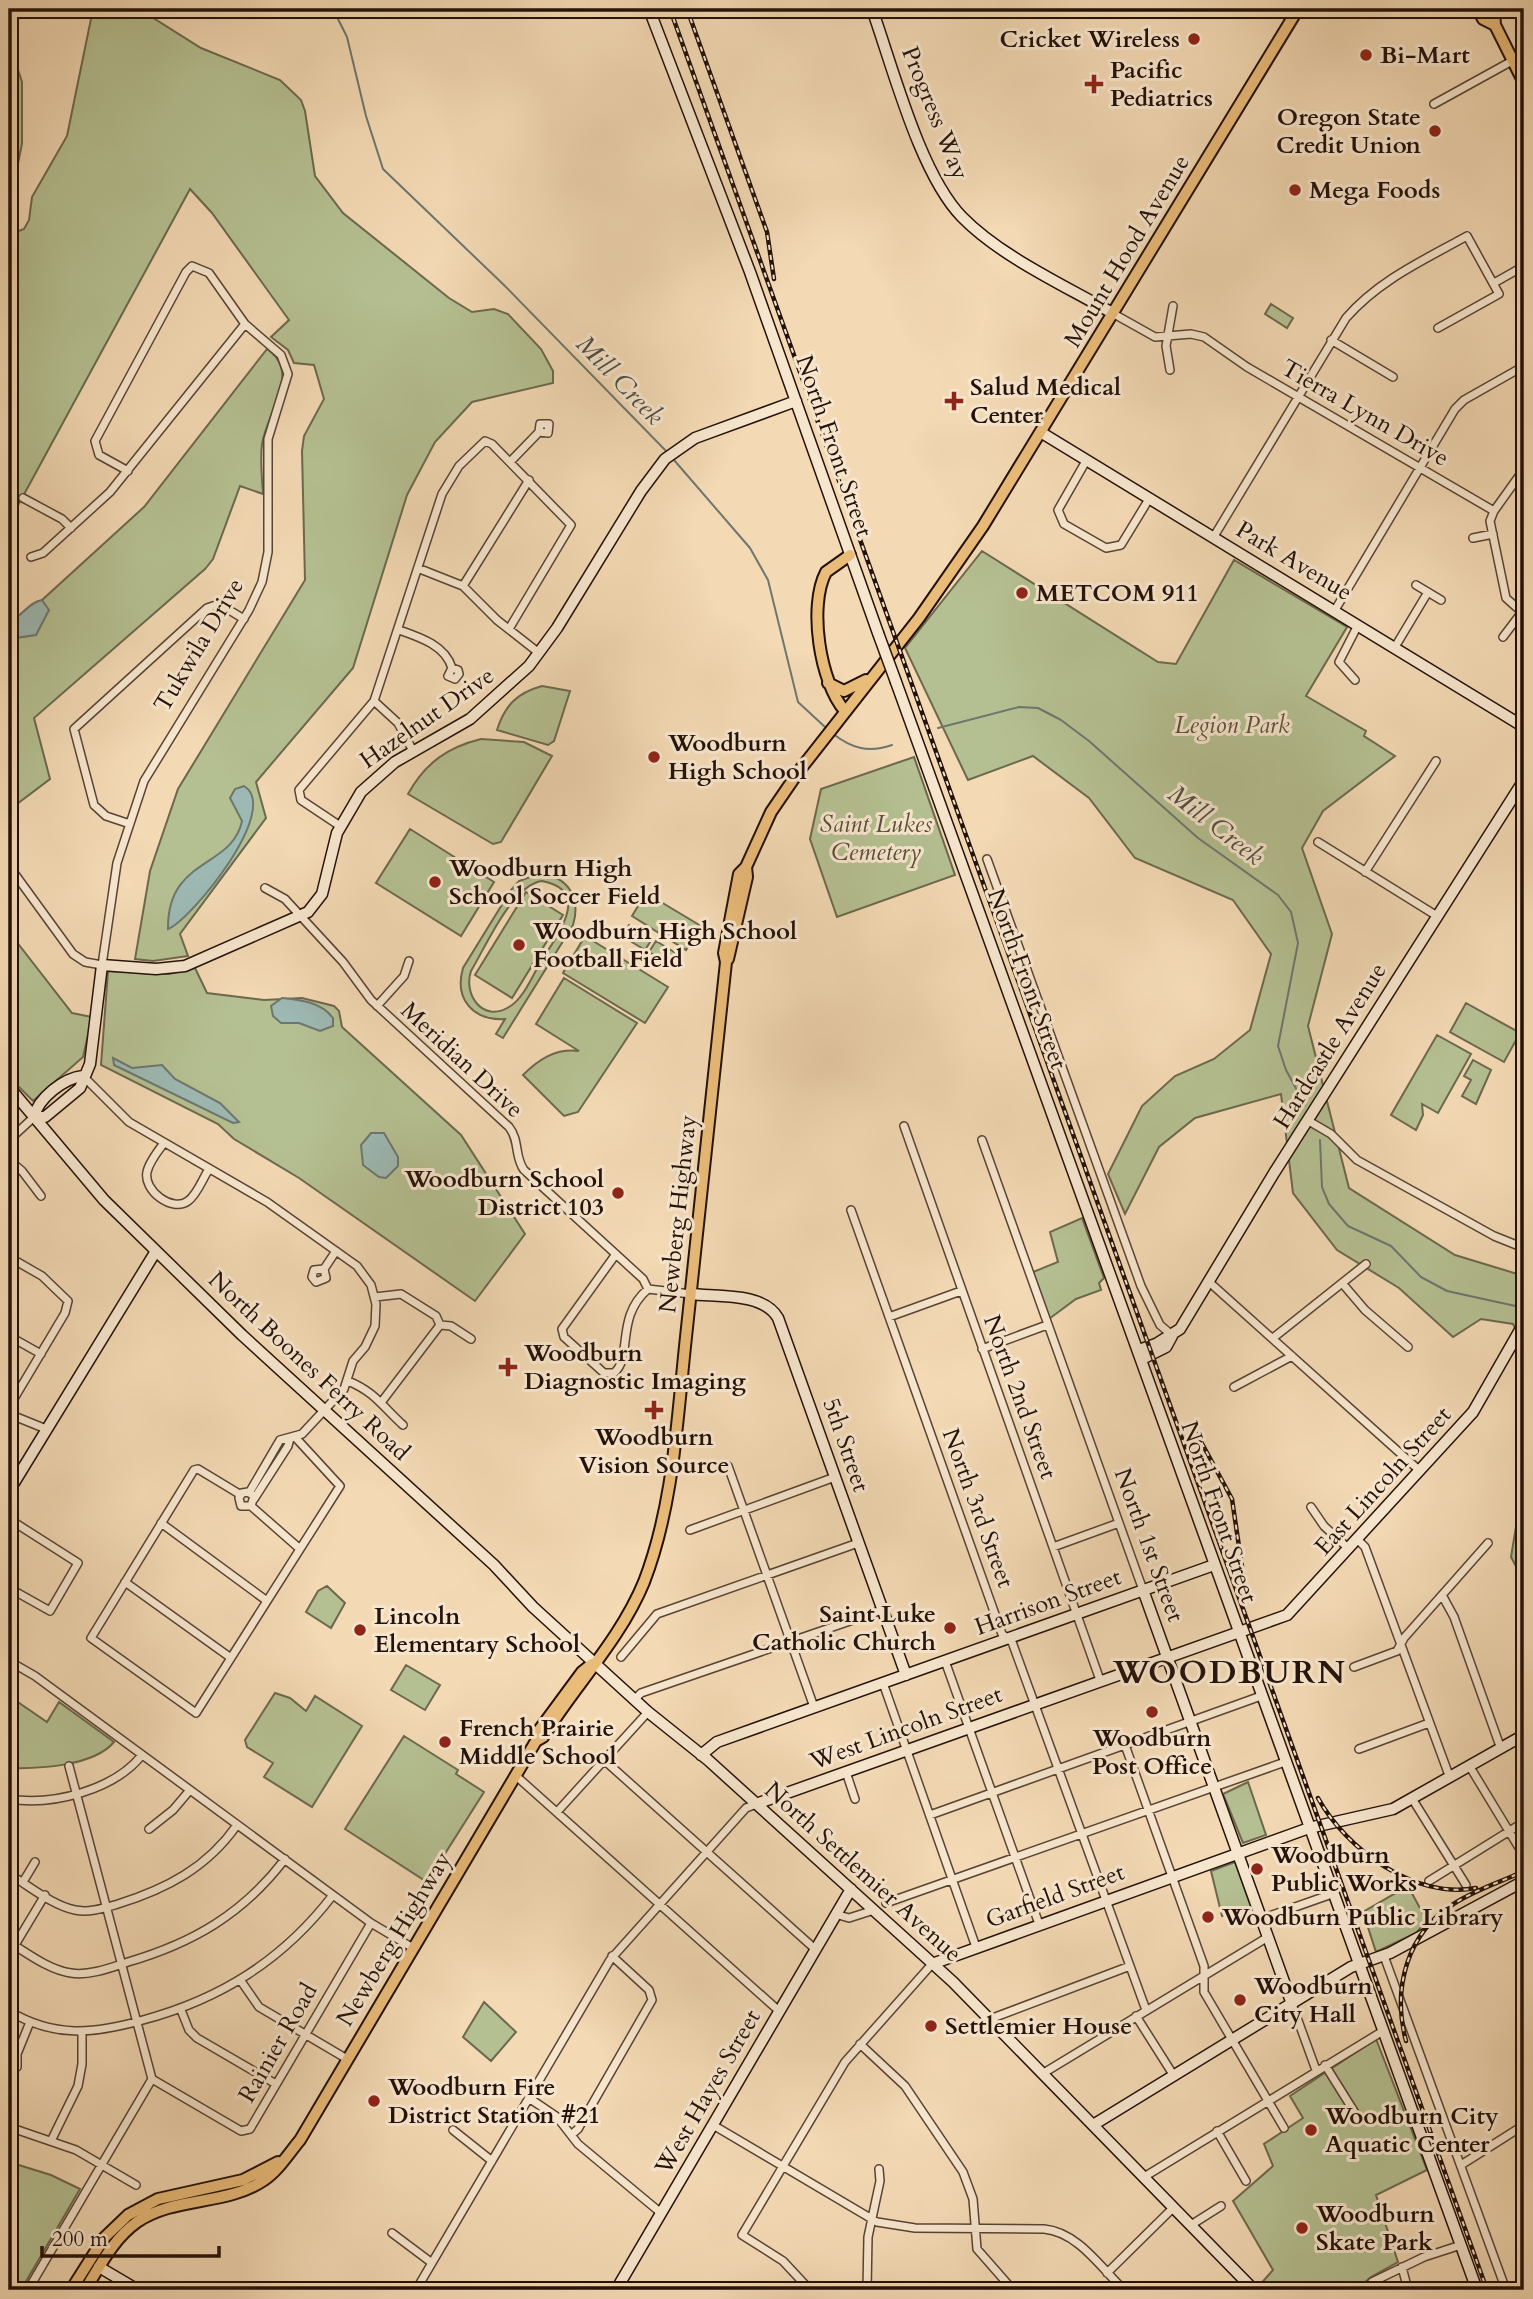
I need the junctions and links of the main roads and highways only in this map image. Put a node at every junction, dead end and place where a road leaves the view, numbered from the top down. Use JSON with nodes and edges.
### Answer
{"nodes":[{"id":1,"x":1298,"y":9,"type":"edge"},
{"id":2,"x":1478,"y":9,"type":"edge"},
{"id":3,"x":1494,"y":9,"type":"edge"},
{"id":4,"x":1495,"y":25,"type":"junction"},
{"id":5,"x":1524,"y":83,"type":"edge"},
{"id":6,"x":850,"y":555,"type":"road end"},
{"id":7,"x":894,"y":651,"type":"joint"},
{"id":8,"x":876,"y":673,"type":"junction"},
{"id":9,"x":828,"y":683,"type":"junction"},
{"id":10,"x":845,"y":712,"type":"junction"},
{"id":11,"x":286,"y":2157,"type":"junction"},
{"id":12,"x":128,"y":2215,"type":"junction"},
{"id":13,"x":99,"y":2267,"type":"junction"},
{"id":14,"x":71,"y":2290,"type":"edge"},
{"id":15,"x":85,"y":2290,"type":"edge"}],
"edges":[{"from":1,"to":7,"type":"main road","name":"Mount Hood Avenue"},
{"from":2,"to":4,"type":"main road"},
{"from":3,"to":4,"type":"main road"},
{"from":4,"to":5,"type":"main road"},
{"from":6,"to":9,"type":"main road"},
{"from":7,"to":8,"type":"main road","name":"Newberg Highway"},
{"from":8,"to":9,"type":"main road"},
{"from":8,"to":10,"type":"main road","name":"Newberg Highway"},
{"from":9,"to":10,"type":"main road"},
{"from":10,"to":11,"type":"main road","name":"Newberg Highway"},
{"from":11,"to":12,"type":"main road","name":"Newberg Highway"},
{"from":11,"to":13,"type":"main road","name":"Newberg Highway"},
{"from":12,"to":13,"type":"main road","name":"Newberg Highway"},
{"from":12,"to":14,"type":"main road","name":"Newberg Highway"},
{"from":13,"to":15,"type":"main road","name":"Newberg Highway"}]}
